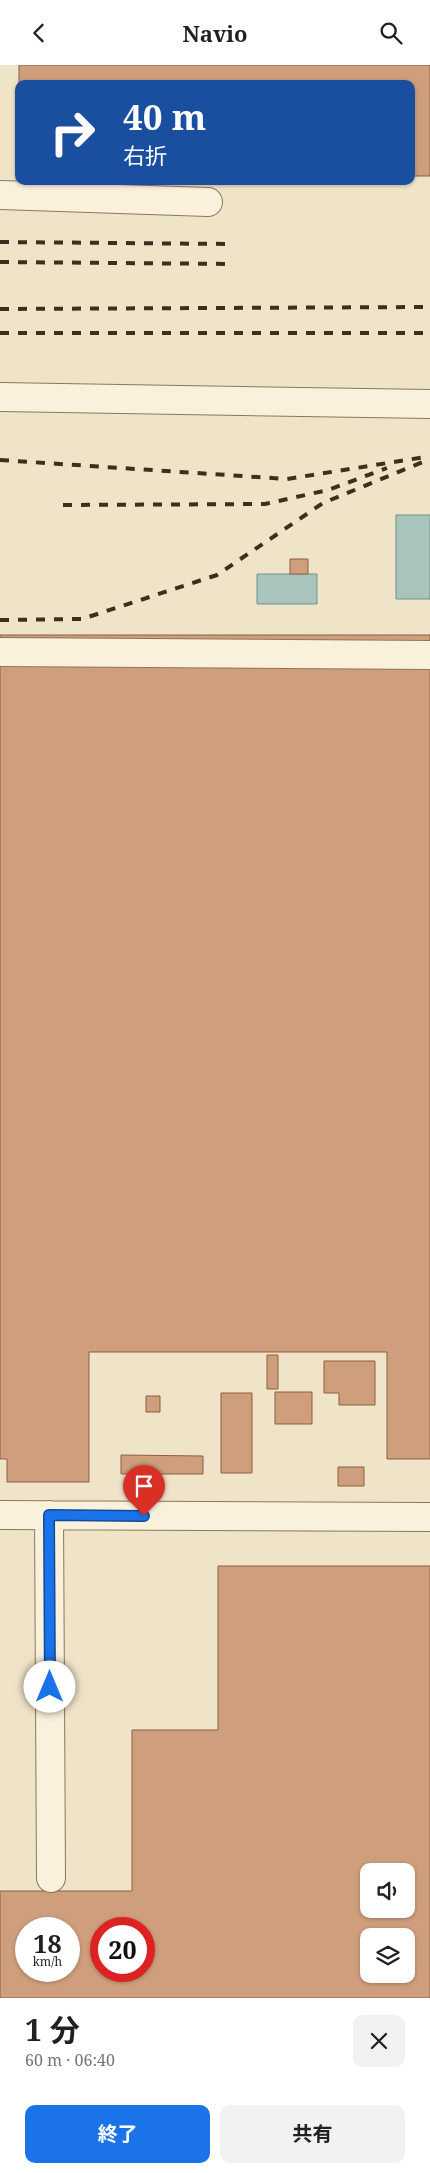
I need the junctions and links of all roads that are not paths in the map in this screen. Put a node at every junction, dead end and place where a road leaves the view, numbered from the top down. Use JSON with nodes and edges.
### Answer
{"nodes":[{"id":1,"x":0,"y":195,"type":"edge"},
{"id":2,"x":208,"y":202,"type":"dead end"},
{"id":3,"x":0,"y":397,"type":"edge"},
{"id":4,"x":430,"y":404,"type":"edge"},
{"id":5,"x":0,"y":652,"type":"edge"},
{"id":6,"x":430,"y":655,"type":"edge"},
{"id":7,"x":0,"y":1515,"type":"edge"},
{"id":8,"x":49,"y":1515,"type":"junction"},
{"id":9,"x":430,"y":1517,"type":"edge"},
{"id":10,"x":51,"y":1878,"type":"dead end"}],
"edges":[{"from":1,"to":2,"type":"lane"},
{"from":3,"to":4,"type":"lane"},
{"from":5,"to":6,"type":"lane"},
{"from":7,"to":8,"type":"lane"},
{"from":8,"to":9,"type":"lane"},
{"from":8,"to":10,"type":"lane"}]}
